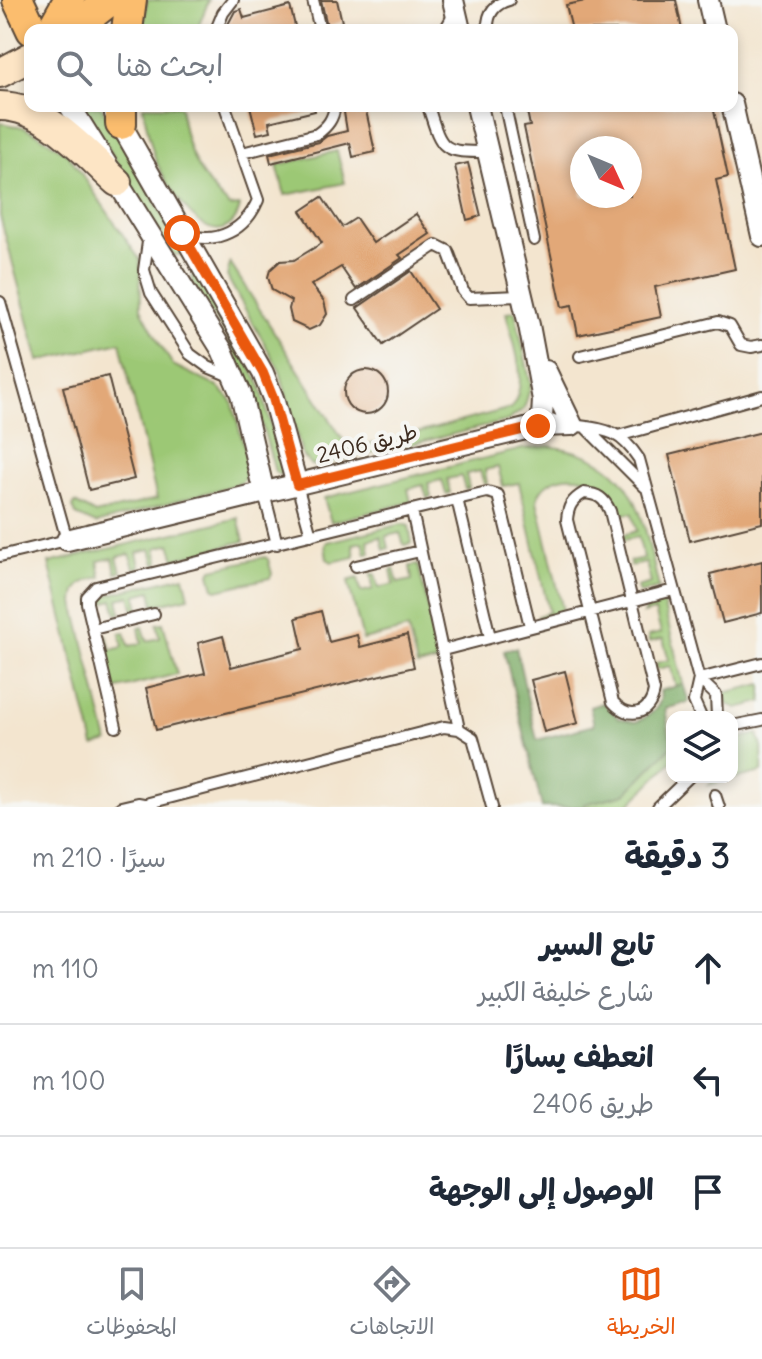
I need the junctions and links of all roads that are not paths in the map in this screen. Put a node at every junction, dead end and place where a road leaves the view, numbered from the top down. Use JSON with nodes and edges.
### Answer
{"nodes":[{"id":1,"x":18,"y":0,"type":"edge"},
{"id":2,"x":110,"y":0,"type":"edge"},
{"id":3,"x":131,"y":0,"type":"edge"},
{"id":4,"x":233,"y":0,"type":"edge"},
{"id":5,"x":313,"y":0,"type":"edge"},
{"id":6,"x":509,"y":0,"type":"edge"},
{"id":7,"x":708,"y":0,"type":"edge"},
{"id":8,"x":65,"y":19,"type":"edge"},
{"id":9,"x":29,"y":24,"type":"edge"},
{"id":10,"x":128,"y":24,"type":"edge"},
{"id":11,"x":218,"y":24,"type":"edge"},
{"id":12,"x":319,"y":24,"type":"edge"},
{"id":13,"x":488,"y":24,"type":"edge"},
{"id":14,"x":714,"y":24,"type":"edge"},
{"id":15,"x":24,"y":60,"type":"edge"},
{"id":16,"x":0,"y":73,"type":"edge"},
{"id":17,"x":0,"y":106,"type":"edge"},
{"id":18,"x":24,"y":112,"type":"edge"},
{"id":19,"x":25,"y":112,"type":"edge"},
{"id":20,"x":74,"y":112,"type":"edge"},
{"id":21,"x":118,"y":112,"type":"edge"},
{"id":22,"x":227,"y":112,"type":"edge"},
{"id":23,"x":334,"y":112,"type":"edge"},
{"id":24,"x":430,"y":112,"type":"edge"},
{"id":25,"x":478,"y":112,"type":"edge"},
{"id":26,"x":506,"y":112,"type":"edge"},
{"id":27,"x":734,"y":112,"type":"edge"},
{"id":28,"x":488,"y":152,"type":"junction"},
{"id":29,"x":242,"y":153,"type":"junction"},
{"id":30,"x":117,"y":182,"type":"junction"},
{"id":31,"x":149,"y":233,"type":"junction"},
{"id":32,"x":182,"y":233,"type":"junction"},
{"id":33,"x":221,"y":236,"type":"junction"},
{"id":34,"x":762,"y":236,"type":"edge"},
{"id":35,"x":534,"y":240,"type":"dead end"},
{"id":36,"x":201,"y":264,"type":"junction"},
{"id":37,"x":172,"y":269,"type":"junction"},
{"id":38,"x":521,"y":296,"type":"junction"},
{"id":39,"x":354,"y":300,"type":"dead end"},
{"id":40,"x":0,"y":302,"type":"edge"},
{"id":41,"x":529,"y":325,"type":"junction"},
{"id":42,"x":762,"y":345,"type":"edge"},
{"id":43,"x":580,"y":356,"type":"dead end"},
{"id":44,"x":236,"y":378,"type":"junction"},
{"id":45,"x":762,"y":396,"type":"edge"},
{"id":46,"x":538,"y":426,"type":"junction"},
{"id":47,"x":579,"y":426,"type":"junction"},
{"id":48,"x":618,"y":436,"type":"junction"},
{"id":49,"x":297,"y":485,"type":"junction"},
{"id":50,"x":647,"y":489,"type":"junction"},
{"id":51,"x":264,"y":493,"type":"junction"},
{"id":52,"x":457,"y":499,"type":"junction"},
{"id":53,"x":412,"y":511,"type":"junction"},
{"id":54,"x":311,"y":535,"type":"junction"},
{"id":55,"x":67,"y":540,"type":"junction"},
{"id":56,"x":277,"y":544,"type":"junction"},
{"id":57,"x":420,"y":551,"type":"junction"},
{"id":58,"x":0,"y":556,"type":"edge"},
{"id":59,"x":356,"y":566,"type":"dead end"},
{"id":60,"x":674,"y":590,"type":"junction"},
{"id":61,"x":632,"y":601,"type":"junction"},
{"id":62,"x":590,"y":611,"type":"junction"},
{"id":63,"x":154,"y":614,"type":"dead end"},
{"id":64,"x":530,"y":626,"type":"junction"},
{"id":65,"x":93,"y":629,"type":"junction"},
{"id":66,"x":490,"y":637,"type":"junction"},
{"id":67,"x":443,"y":650,"type":"junction"},
{"id":68,"x":762,"y":663,"type":"edge"},
{"id":69,"x":699,"y":679,"type":"junction"},
{"id":70,"x":698,"y":711,"type":"edge"},
{"id":71,"x":717,"y":711,"type":"edge"},
{"id":72,"x":762,"y":720,"type":"edge"},
{"id":73,"x":738,"y":725,"type":"edge"},
{"id":74,"x":116,"y":727,"type":"dead end"},
{"id":75,"x":459,"y":729,"type":"junction"},
{"id":76,"x":683,"y":783,"type":"edge"},
{"id":77,"x":715,"y":795,"type":"dead end"},
{"id":78,"x":153,"y":805,"type":"edge"},
{"id":79,"x":121,"y":807,"type":"edge"},
{"id":80,"x":492,"y":807,"type":"edge"},
{"id":81,"x":658,"y":807,"type":"edge"},
{"id":82,"x":719,"y":807,"type":"edge"}],
"edges":[{"from":1,"to":9,"type":"main road"},
{"from":2,"to":8,"type":"main road"},
{"from":3,"to":10,"type":"main road"},
{"from":4,"to":11,"type":"lane"},
{"from":5,"to":12,"type":"lane"},
{"from":6,"to":13,"type":"lane"},
{"from":7,"to":14,"type":"street"},
{"from":15,"to":16,"type":"main road"},
{"from":17,"to":18,"type":"main road"},
{"from":19,"to":30,"type":"main road"},
{"from":20,"to":30,"type":"street"},
{"from":21,"to":32,"type":"street"},
{"from":22,"to":29,"type":"lane"},
{"from":23,"to":29,"type":"lane"},
{"from":24,"to":28,"type":"lane"},
{"from":25,"to":28,"type":"street"},
{"from":26,"to":35,"type":"lane"},
{"from":27,"to":34,"type":"street"},
{"from":28,"to":38,"type":"street"},
{"from":29,"to":33,"type":"lane"},
{"from":30,"to":31,"type":"street"},
{"from":31,"to":37,"type":"street"},
{"from":31,"to":44,"type":"lane"},
{"from":32,"to":33,"type":"lane"},
{"from":32,"to":36,"type":"street"},
{"from":33,"to":36,"type":"lane"},
{"from":36,"to":37,"type":"street"},
{"from":36,"to":49,"type":"street"},
{"from":37,"to":44,"type":"street"},
{"from":38,"to":39,"type":"lane"},
{"from":38,"to":41,"type":"street"},
{"from":40,"to":55,"type":"lane"},
{"from":41,"to":46,"type":"street"},
{"from":41,"to":47,"type":"street"},
{"from":42,"to":43,"type":"lane"},
{"from":44,"to":51,"type":"street"},
{"from":45,"to":48,"type":"lane"},
{"from":46,"to":47,"type":"street","name":"طريق 2406"},
{"from":46,"to":49,"type":"street","name":"طريق 2406"},
{"from":47,"to":48,"type":"lane"},
{"from":47,"to":50,"type":"lane"},
{"from":48,"to":50,"type":"lane"},
{"from":49,"to":51,"type":"street","name":"طريق 2406"},
{"from":49,"to":54,"type":"lane"},
{"from":50,"to":60,"type":"lane"},
{"from":51,"to":55,"type":"street","name":"طريق 2406"},
{"from":51,"to":56,"type":"lane"},
{"from":52,"to":53,"type":"lane"},
{"from":52,"to":64,"type":"lane"},
{"from":52,"to":66,"type":"lane"},
{"from":53,"to":54,"type":"lane"},
{"from":53,"to":57,"type":"lane"},
{"from":54,"to":56,"type":"lane"},
{"from":55,"to":58,"type":"lane"},
{"from":56,"to":65,"type":"lane"},
{"from":57,"to":59,"type":"lane"},
{"from":57,"to":67,"type":"lane"},
{"from":60,"to":61,"type":"lane"},
{"from":60,"to":69,"type":"lane"},
{"from":61,"to":62,"type":"lane"},
{"from":61,"to":62,"type":"lane"},
{"from":61,"to":62,"type":"lane"},
{"from":62,"to":64,"type":"lane"},
{"from":63,"to":65,"type":"lane"},
{"from":64,"to":66,"type":"lane"},
{"from":65,"to":74,"type":"lane"},
{"from":66,"to":67,"type":"lane"},
{"from":67,"to":75,"type":"lane"},
{"from":68,"to":69,"type":"lane"},
{"from":69,"to":70,"type":"lane"},
{"from":69,"to":71,"type":"lane"},
{"from":72,"to":73,"type":"lane"},
{"from":75,"to":78,"type":"lane"},
{"from":75,"to":80,"type":"lane"},
{"from":76,"to":81,"type":"lane"},
{"from":77,"to":82,"type":"lane"},
{"from":78,"to":79,"type":"lane"}]}
